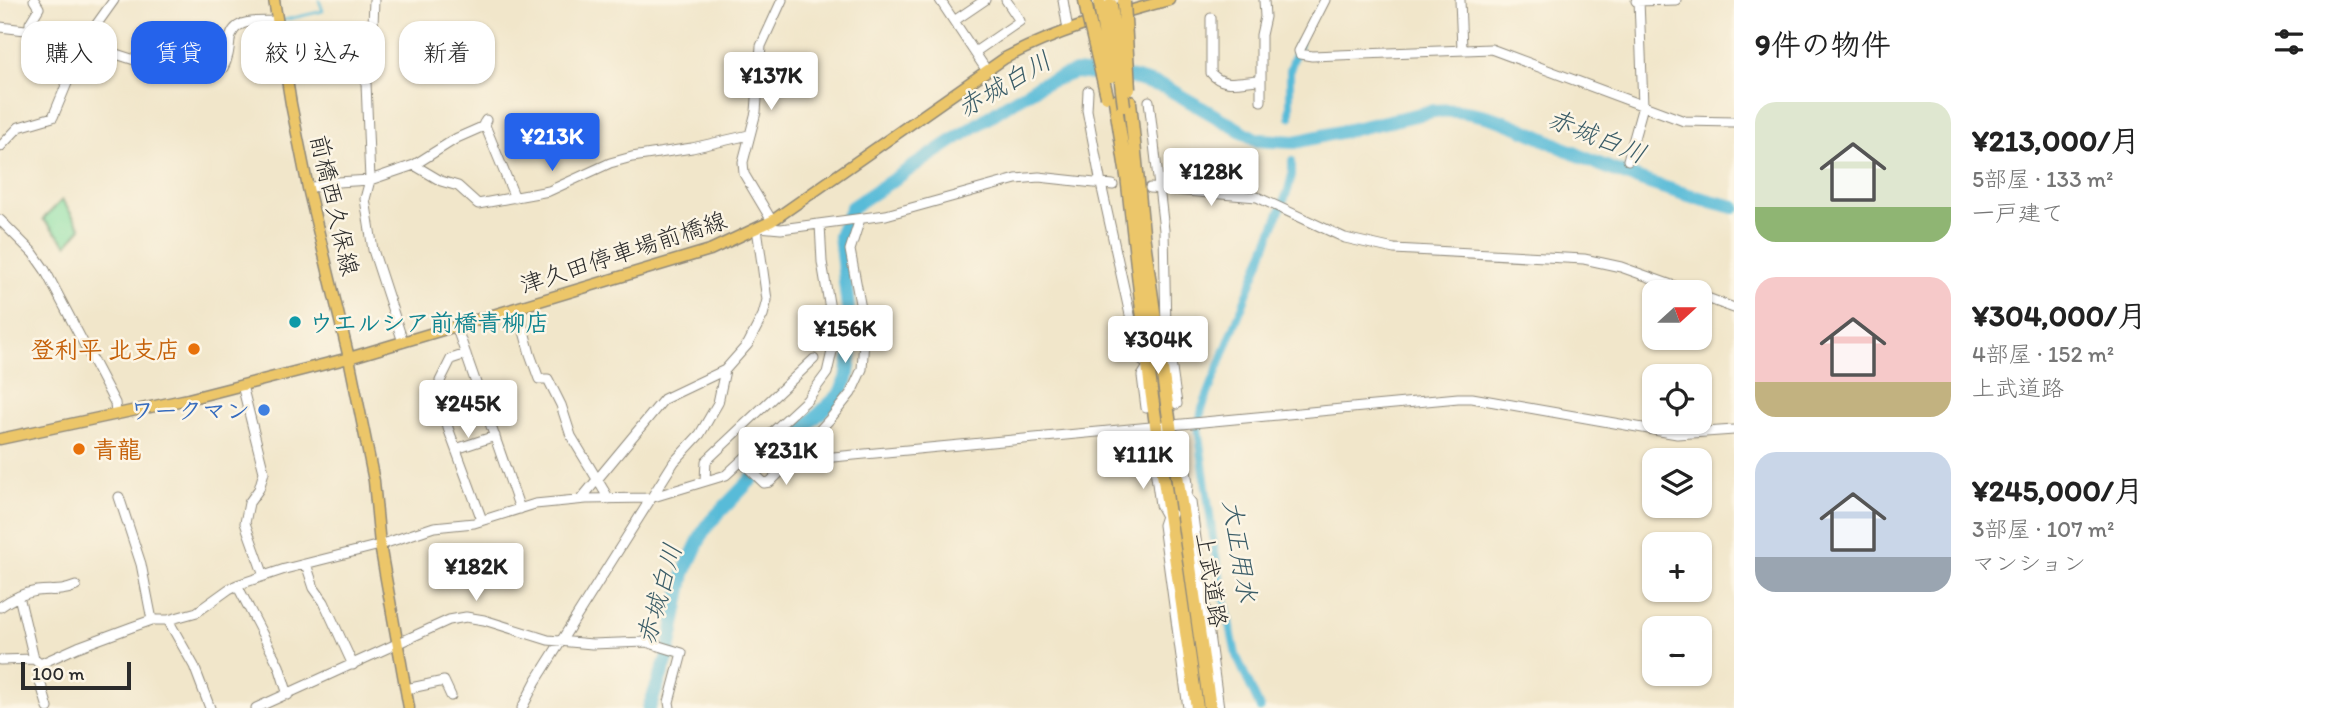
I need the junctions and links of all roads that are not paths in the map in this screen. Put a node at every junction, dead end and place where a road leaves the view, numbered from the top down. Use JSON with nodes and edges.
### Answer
{"nodes":[{"id":1,"x":34,"y":0,"type":"edge"},
{"id":2,"x":114,"y":0,"type":"edge"},
{"id":3,"x":274,"y":0,"type":"edge"},
{"id":4,"x":374,"y":0,"type":"edge"},
{"id":5,"x":782,"y":0,"type":"edge"},
{"id":6,"x":940,"y":0,"type":"edge"},
{"id":7,"x":985,"y":0,"type":"edge"},
{"id":8,"x":1006,"y":0,"type":"edge"},
{"id":9,"x":1063,"y":0,"type":"edge"},
{"id":10,"x":1169,"y":0,"type":"edge"},
{"id":11,"x":1264,"y":0,"type":"edge"},
{"id":12,"x":1325,"y":0,"type":"edge"},
{"id":13,"x":1460,"y":0,"type":"edge"},
{"id":14,"x":1676,"y":0,"type":"edge"},
{"id":15,"x":1638,"y":1,"type":"edge"},
{"id":16,"x":1111,"y":2,"type":"edge"},
{"id":17,"x":1152,"y":2,"type":"edge"},
{"id":18,"x":1086,"y":6,"type":"edge"},
{"id":19,"x":1211,"y":18,"type":"dead end"},
{"id":20,"x":31,"y":21,"type":"edge"},
{"id":21,"x":99,"y":21,"type":"edge"},
{"id":22,"x":278,"y":21,"type":"edge"},
{"id":23,"x":954,"y":21,"type":"junction"},
{"id":24,"x":241,"y":24,"type":"edge"},
{"id":25,"x":0,"y":27,"type":"edge"},
{"id":26,"x":21,"y":30,"type":"edge"},
{"id":27,"x":1068,"y":30,"type":"junction"},
{"id":28,"x":1462,"y":49,"type":"junction"},
{"id":29,"x":975,"y":52,"type":"junction"},
{"id":30,"x":117,"y":54,"type":"edge"},
{"id":31,"x":987,"y":71,"type":"junction"},
{"id":32,"x":1261,"y":80,"type":"junction"},
{"id":33,"x":67,"y":84,"type":"edge"},
{"id":34,"x":287,"y":84,"type":"edge"},
{"id":35,"x":1088,"y":91,"type":"dead end"},
{"id":36,"x":1149,"y":101,"type":"dead end"},
{"id":37,"x":1261,"y":101,"type":"dead end"},
{"id":38,"x":1119,"y":102,"type":"junction"},
{"id":39,"x":1643,"y":106,"type":"junction"},
{"id":40,"x":1734,"y":122,"type":"edge"},
{"id":41,"x":749,"y":135,"type":"junction"},
{"id":42,"x":0,"y":147,"type":"edge"},
{"id":43,"x":1628,"y":160,"type":"dead end"},
{"id":44,"x":414,"y":165,"type":"junction"},
{"id":45,"x":370,"y":180,"type":"junction"},
{"id":46,"x":1101,"y":184,"type":"junction"},
{"id":47,"x":1113,"y":185,"type":"dead end"},
{"id":48,"x":308,"y":188,"type":"junction"},
{"id":49,"x":1155,"y":188,"type":"junction"},
{"id":50,"x":515,"y":198,"type":"junction"},
{"id":51,"x":860,"y":219,"type":"junction"},
{"id":52,"x":0,"y":220,"type":"edge"},
{"id":53,"x":772,"y":221,"type":"junction"},
{"id":54,"x":822,"y":224,"type":"junction"},
{"id":55,"x":758,"y":228,"type":"junction"},
{"id":56,"x":1657,"y":280,"type":"edge"},
{"id":57,"x":1712,"y":300,"type":"edge"},
{"id":58,"x":518,"y":308,"type":"junction"},
{"id":59,"x":1734,"y":308,"type":"edge"},
{"id":60,"x":456,"y":326,"type":"junction"},
{"id":61,"x":403,"y":342,"type":"junction"},
{"id":62,"x":1160,"y":343,"type":"junction"},
{"id":63,"x":466,"y":354,"type":"junction"},
{"id":64,"x":349,"y":358,"type":"junction"},
{"id":65,"x":814,"y":359,"type":"dead end"},
{"id":66,"x":1154,"y":365,"type":"junction"},
{"id":67,"x":725,"y":370,"type":"junction"},
{"id":68,"x":242,"y":385,"type":"junction"},
{"id":69,"x":1177,"y":404,"type":"dead end"},
{"id":70,"x":1146,"y":408,"type":"dead end"},
{"id":71,"x":117,"y":414,"type":"junction"},
{"id":72,"x":1163,"y":428,"type":"junction"},
{"id":73,"x":1734,"y":430,"type":"edge"},
{"id":74,"x":495,"y":436,"type":"junction"},
{"id":75,"x":0,"y":439,"type":"edge"},
{"id":76,"x":456,"y":449,"type":"junction"},
{"id":77,"x":1183,"y":450,"type":"dead end"},
{"id":78,"x":1153,"y":454,"type":"dead end"},
{"id":79,"x":791,"y":461,"type":"junction"},
{"id":80,"x":743,"y":462,"type":"junction"},
{"id":81,"x":705,"y":480,"type":"junction"},
{"id":82,"x":596,"y":481,"type":"junction"},
{"id":83,"x":1183,"y":496,"type":"junction"},
{"id":84,"x":119,"y":498,"type":"dead end"},
{"id":85,"x":650,"y":498,"type":"junction"},
{"id":86,"x":581,"y":499,"type":"junction"},
{"id":87,"x":609,"y":499,"type":"junction"},
{"id":88,"x":520,"y":509,"type":"junction"},
{"id":89,"x":1172,"y":514,"type":"junction"},
{"id":90,"x":482,"y":520,"type":"junction"},
{"id":91,"x":380,"y":545,"type":"junction"},
{"id":92,"x":306,"y":564,"type":"junction"},
{"id":93,"x":264,"y":576,"type":"junction"},
{"id":94,"x":237,"y":585,"type":"junction"},
{"id":95,"x":76,"y":586,"type":"dead end"},
{"id":96,"x":19,"y":596,"type":"junction"},
{"id":97,"x":0,"y":607,"type":"edge"},
{"id":98,"x":152,"y":620,"type":"junction"},
{"id":99,"x":168,"y":620,"type":"junction"},
{"id":100,"x":562,"y":641,"type":"junction"},
{"id":101,"x":398,"y":644,"type":"junction"},
{"id":102,"x":0,"y":660,"type":"edge"},
{"id":103,"x":37,"y":662,"type":"junction"},
{"id":104,"x":353,"y":665,"type":"junction"},
{"id":105,"x":406,"y":688,"type":"junction"},
{"id":106,"x":288,"y":695,"type":"junction"},
{"id":107,"x":451,"y":696,"type":"dead end"},
{"id":108,"x":48,"y":708,"type":"edge"},
{"id":109,"x":210,"y":708,"type":"edge"},
{"id":110,"x":256,"y":708,"type":"edge"},
{"id":111,"x":409,"y":708,"type":"edge"},
{"id":112,"x":522,"y":708,"type":"edge"},
{"id":113,"x":670,"y":708,"type":"edge"},
{"id":114,"x":1188,"y":708,"type":"edge"},
{"id":115,"x":1197,"y":708,"type":"edge"},
{"id":116,"x":1210,"y":708,"type":"edge"},
{"id":117,"x":1219,"y":708,"type":"edge"}],
"edges":[{"from":1,"to":20,"type":"street"},
{"from":2,"to":21,"type":"street"},
{"from":3,"to":22,"type":"main road","name":"前橋西久保線"},
{"from":4,"to":45,"type":"street"},
{"from":5,"to":41,"type":"street"},
{"from":6,"to":23,"type":"street"},
{"from":7,"to":23,"type":"street"},
{"from":8,"to":29,"type":"street"},
{"from":9,"to":27,"type":"street"},
{"from":10,"to":17,"type":"main road","name":"津久田停車場前橋線"},
{"from":11,"to":32,"type":"street"},
{"from":12,"to":28,"type":"street"},
{"from":13,"to":28,"type":"street"},
{"from":14,"to":15,"type":"street"},
{"from":15,"to":39,"type":"street"},
{"from":16,"to":38,"type":"highway","name":"上武道路","bridge":true},
{"from":17,"to":27,"type":"main road","name":"津久田停車場前橋線"},
{"from":18,"to":38,"type":"highway","bridge":true},
{"from":19,"to":32,"type":"street"},
{"from":23,"to":29,"type":"street"},
{"from":24,"to":30,"type":"street"},
{"from":25,"to":26,"type":"street"},
{"from":27,"to":31,"type":"main road","name":"津久田停車場前橋線"},
{"from":28,"to":39,"type":"street"},
{"from":29,"to":31,"type":"street"},
{"from":31,"to":53,"type":"main road","name":"津久田停車場前橋線"},
{"from":32,"to":37,"type":"street"},
{"from":33,"to":42,"type":"street"},
{"from":34,"to":48,"type":"main road","name":"前橋西久保線"},
{"from":35,"to":46,"type":"street"},
{"from":36,"to":49,"type":"street"},
{"from":38,"to":62,"type":"highway","name":"上武道路"},
{"from":38,"to":66,"type":"highway","name":"上武道路"},
{"from":39,"to":40,"type":"street"},
{"from":39,"to":43,"type":"street"},
{"from":41,"to":50,"type":"street"},
{"from":41,"to":53,"type":"street"},
{"from":44,"to":45,"type":"street"},
{"from":44,"to":50,"type":"street"},
{"from":44,"to":50,"type":"street"},
{"from":45,"to":48,"type":"street"},
{"from":45,"to":61,"type":"street"},
{"from":46,"to":47,"type":"street"},
{"from":46,"to":51,"type":"street"},
{"from":46,"to":66,"type":"street"},
{"from":48,"to":64,"type":"main road","name":"前橋西久保線"},
{"from":49,"to":56,"type":"street"},
{"from":49,"to":62,"type":"street"},
{"from":51,"to":54,"type":"street"},
{"from":51,"to":79,"type":"street"},
{"from":52,"to":71,"type":"street"},
{"from":53,"to":55,"type":"main road","name":"津久田停車場前橋線"},
{"from":54,"to":55,"type":"street"},
{"from":54,"to":80,"type":"street"},
{"from":55,"to":58,"type":"main road","name":"津久田停車場前橋線"},
{"from":55,"to":67,"type":"street"},
{"from":57,"to":59,"type":"street"},
{"from":58,"to":60,"type":"main road","name":"津久田停車場前橋線"},
{"from":58,"to":82,"type":"street"},
{"from":60,"to":61,"type":"main road","name":"津久田停車場前橋線"},
{"from":60,"to":63,"type":"street"},
{"from":61,"to":64,"type":"main road","name":"津久田停車場前橋線"},
{"from":62,"to":66,"type":"highway","name":"上武道路"},
{"from":62,"to":69,"type":"street"},
{"from":63,"to":74,"type":"street"},
{"from":63,"to":76,"type":"street"},
{"from":64,"to":68,"type":"main road","name":"津久田停車場前橋線"},
{"from":64,"to":91,"type":"main road","name":"前橋西久保線"},
{"from":65,"to":81,"type":"street"},
{"from":66,"to":70,"type":"street"},
{"from":66,"to":72,"type":"highway","name":"上武道路"},
{"from":67,"to":82,"type":"street"},
{"from":67,"to":85,"type":"street"},
{"from":68,"to":71,"type":"main road","name":"津久田停車場前橋線"},
{"from":68,"to":93,"type":"street"},
{"from":71,"to":75,"type":"main road","name":"津久田停車場前橋線"},
{"from":72,"to":73,"type":"street"},
{"from":72,"to":79,"type":"street"},
{"from":72,"to":83,"type":"highway","name":"上武道路"},
{"from":72,"to":89,"type":"highway","name":"上武道路"},
{"from":74,"to":76,"type":"street"},
{"from":74,"to":88,"type":"street"},
{"from":76,"to":90,"type":"street"},
{"from":77,"to":83,"type":"street"},
{"from":78,"to":89,"type":"street"},
{"from":79,"to":80,"type":"street"},
{"from":80,"to":81,"type":"street"},
{"from":81,"to":85,"type":"street"},
{"from":82,"to":86,"type":"street"},
{"from":82,"to":87,"type":"street"},
{"from":83,"to":89,"type":"highway","name":"上武道路"},
{"from":83,"to":117,"type":"street"},
{"from":84,"to":98,"type":"street"},
{"from":85,"to":87,"type":"street"},
{"from":85,"to":100,"type":"street"},
{"from":86,"to":87,"type":"street"},
{"from":86,"to":88,"type":"street"},
{"from":88,"to":90,"type":"street"},
{"from":89,"to":114,"type":"street"},
{"from":89,"to":115,"type":"highway","name":"上武道路"},
{"from":89,"to":116,"type":"highway","name":"上武道路"},
{"from":90,"to":91,"type":"street"},
{"from":91,"to":92,"type":"street"},
{"from":91,"to":101,"type":"main road","name":"前橋西久保線"},
{"from":92,"to":93,"type":"street"},
{"from":92,"to":104,"type":"street"},
{"from":93,"to":94,"type":"street"},
{"from":94,"to":99,"type":"street"},
{"from":94,"to":106,"type":"street"},
{"from":95,"to":96,"type":"street"},
{"from":96,"to":97,"type":"street"},
{"from":96,"to":103,"type":"street"},
{"from":98,"to":99,"type":"street"},
{"from":98,"to":103,"type":"street"},
{"from":99,"to":109,"type":"street"},
{"from":100,"to":101,"type":"street"},
{"from":100,"to":112,"type":"street"},
{"from":100,"to":113,"type":"street"},
{"from":101,"to":104,"type":"street"},
{"from":101,"to":105,"type":"main road","name":"前橋西久保線"},
{"from":102,"to":103,"type":"street"},
{"from":103,"to":108,"type":"street"},
{"from":104,"to":106,"type":"street"},
{"from":105,"to":107,"type":"street"},
{"from":105,"to":111,"type":"main road","name":"前橋西久保線"},
{"from":106,"to":110,"type":"street"}]}
